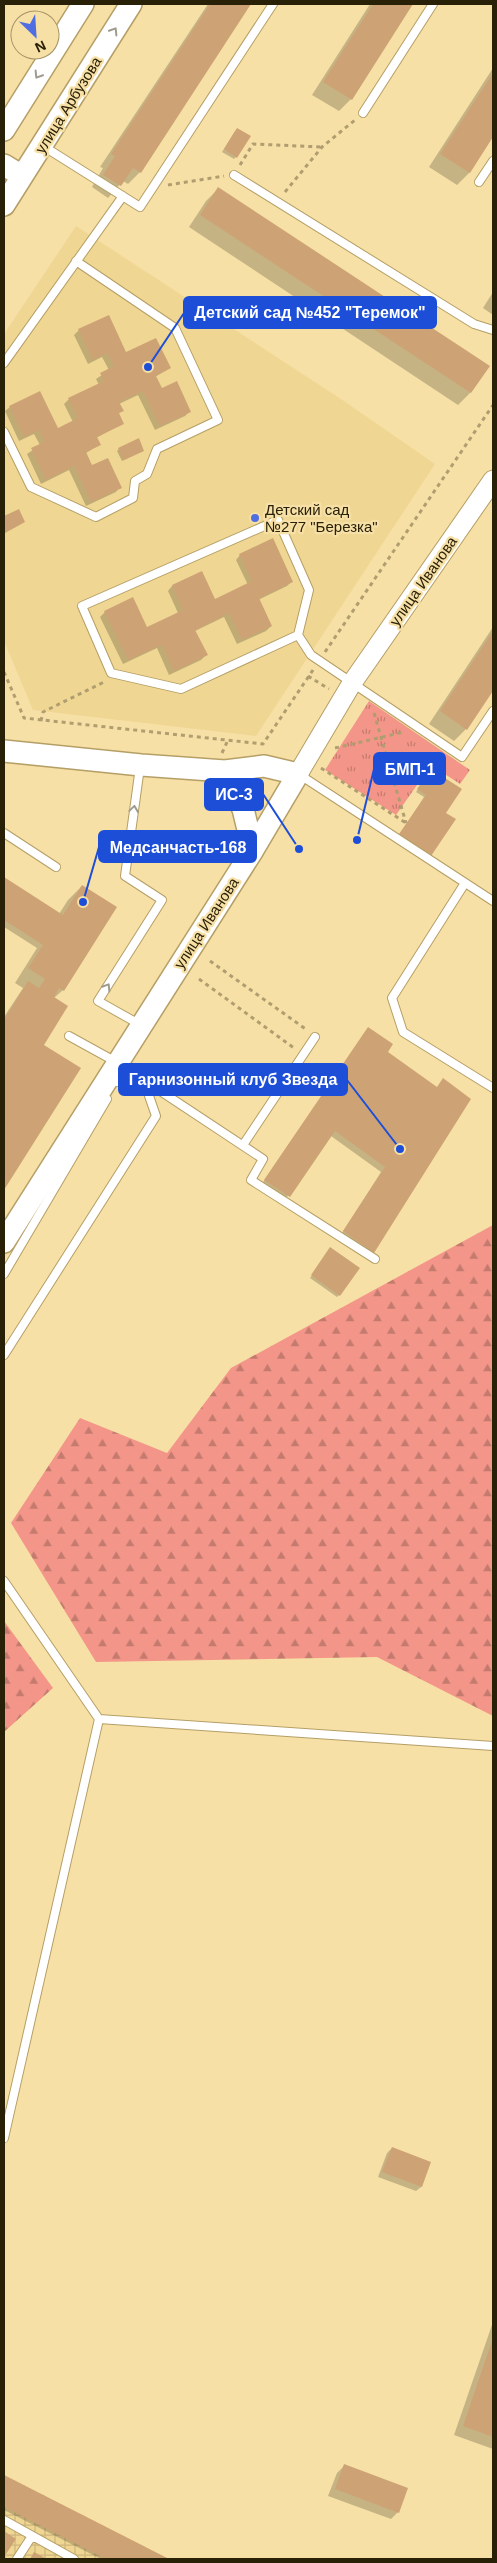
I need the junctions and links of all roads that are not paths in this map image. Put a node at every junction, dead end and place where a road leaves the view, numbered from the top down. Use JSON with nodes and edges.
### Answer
{"nodes":[{"id":1,"x":83,"y":4,"type":"edge"},
{"id":2,"x":132,"y":4,"type":"edge"},
{"id":3,"x":274,"y":4,"type":"edge"},
{"id":4,"x":433,"y":4,"type":"edge"},
{"id":5,"x":363,"y":113,"type":"road end"},
{"id":6,"x":4,"y":130,"type":"edge"},
{"id":7,"x":42,"y":146,"type":"junction"},
{"id":8,"x":493,"y":161,"type":"edge"},
{"id":9,"x":4,"y":165,"type":"edge"},
{"id":10,"x":234,"y":175,"type":"road end"},
{"id":11,"x":22,"y":176,"type":"junction"},
{"id":12,"x":479,"y":182,"type":"dead end"},
{"id":13,"x":123,"y":196,"type":"junction"},
{"id":14,"x":4,"y":205,"type":"edge"},
{"id":15,"x":76,"y":261,"type":"junction"},
{"id":16,"x":493,"y":330,"type":"edge"},
{"id":17,"x":4,"y":363,"type":"edge"},
{"id":18,"x":4,"y":432,"type":"edge"},
{"id":19,"x":493,"y":480,"type":"edge"},
{"id":20,"x":298,"y":635,"type":"junction"},
{"id":21,"x":360,"y":688,"type":"junction"},
{"id":22,"x":493,"y":711,"type":"edge"},
{"id":23,"x":490,"y":722,"type":"edge"},
{"id":24,"x":4,"y":751,"type":"edge"},
{"id":25,"x":140,"y":765,"type":"junction"},
{"id":26,"x":225,"y":771,"type":"junction"},
{"id":27,"x":298,"y":774,"type":"junction"},
{"id":28,"x":4,"y":833,"type":"edge"},
{"id":29,"x":253,"y":850,"type":"junction"},
{"id":30,"x":56,"y":867,"type":"dead end"},
{"id":31,"x":465,"y":883,"type":"junction"},
{"id":32,"x":493,"y":901,"type":"edge"},
{"id":33,"x":141,"y":1025,"type":"junction"},
{"id":34,"x":69,"y":1036,"type":"dead end"},
{"id":35,"x":316,"y":1037,"type":"road end"},
{"id":36,"x":118,"y":1063,"type":"junction"},
{"id":37,"x":493,"y":1088,"type":"edge"},
{"id":38,"x":243,"y":1146,"type":"junction"},
{"id":39,"x":4,"y":1242,"type":"edge"},
{"id":40,"x":375,"y":1259,"type":"dead end"},
{"id":41,"x":4,"y":1274,"type":"edge"},
{"id":42,"x":4,"y":1355,"type":"edge"},
{"id":43,"x":4,"y":1581,"type":"edge"},
{"id":44,"x":99,"y":1719,"type":"junction"},
{"id":45,"x":493,"y":1746,"type":"edge"},
{"id":46,"x":4,"y":2138,"type":"edge"},
{"id":47,"x":4,"y":2520,"type":"edge"},
{"id":48,"x":32,"y":2536,"type":"junction"},
{"id":49,"x":17,"y":2559,"type":"edge"},
{"id":50,"x":74,"y":2559,"type":"edge"}],
"edges":[{"from":1,"to":6,"type":"main road","one_way":true},
{"from":7,"to":2,"type":"main road","name":"улица Арбузова","one_way":true},
{"from":3,"to":13,"type":"lane"},
{"from":4,"to":5,"type":"lane"},
{"from":7,"to":11,"type":"main road","name":"улица Арбузова"},
{"from":7,"to":13,"type":"lane"},
{"from":8,"to":12,"type":"lane"},
{"from":9,"to":11,"type":"main road"},
{"from":10,"to":16,"type":"lane"},
{"from":11,"to":14,"type":"main road","name":"улица Арбузова"},
{"from":13,"to":15,"type":"lane"},
{"from":15,"to":17,"type":"lane"},
{"from":15,"to":18,"type":"lane"},
{"from":19,"to":21,"type":"street","name":"улица Иванова"},
{"from":20,"to":20,"type":"lane"},
{"from":20,"to":21,"type":"lane"},
{"from":21,"to":23,"type":"lane"},
{"from":21,"to":27,"type":"street","name":"улица Иванова"},
{"from":22,"to":23,"type":"lane"},
{"from":24,"to":25,"type":"main road"},
{"from":25,"to":26,"type":"main road"},
{"from":33,"to":25,"type":"lane","one_way":true},
{"from":26,"to":27,"type":"main road"},
{"from":26,"to":29,"type":"main road"},
{"from":27,"to":29,"type":"main road","name":"улица Иванова"},
{"from":27,"to":31,"type":"lane"},
{"from":28,"to":30,"type":"lane"},
{"from":29,"to":33,"type":"main road","name":"улица Иванова"},
{"from":31,"to":32,"type":"lane"},
{"from":31,"to":37,"type":"lane"},
{"from":33,"to":36,"type":"main road","name":"улица Иванова"},
{"from":34,"to":36,"type":"lane"},
{"from":35,"to":38,"type":"lane"},
{"from":36,"to":38,"type":"lane"},
{"from":36,"to":39,"type":"main road","name":"улица Иванова"},
{"from":38,"to":40,"type":"lane"},
{"from":41,"to":42,"type":"lane"},
{"from":43,"to":44,"type":"lane"},
{"from":44,"to":45,"type":"lane"},
{"from":44,"to":46,"type":"lane"},
{"from":47,"to":48,"type":"lane"},
{"from":48,"to":49,"type":"lane"},
{"from":48,"to":50,"type":"lane"}]}
